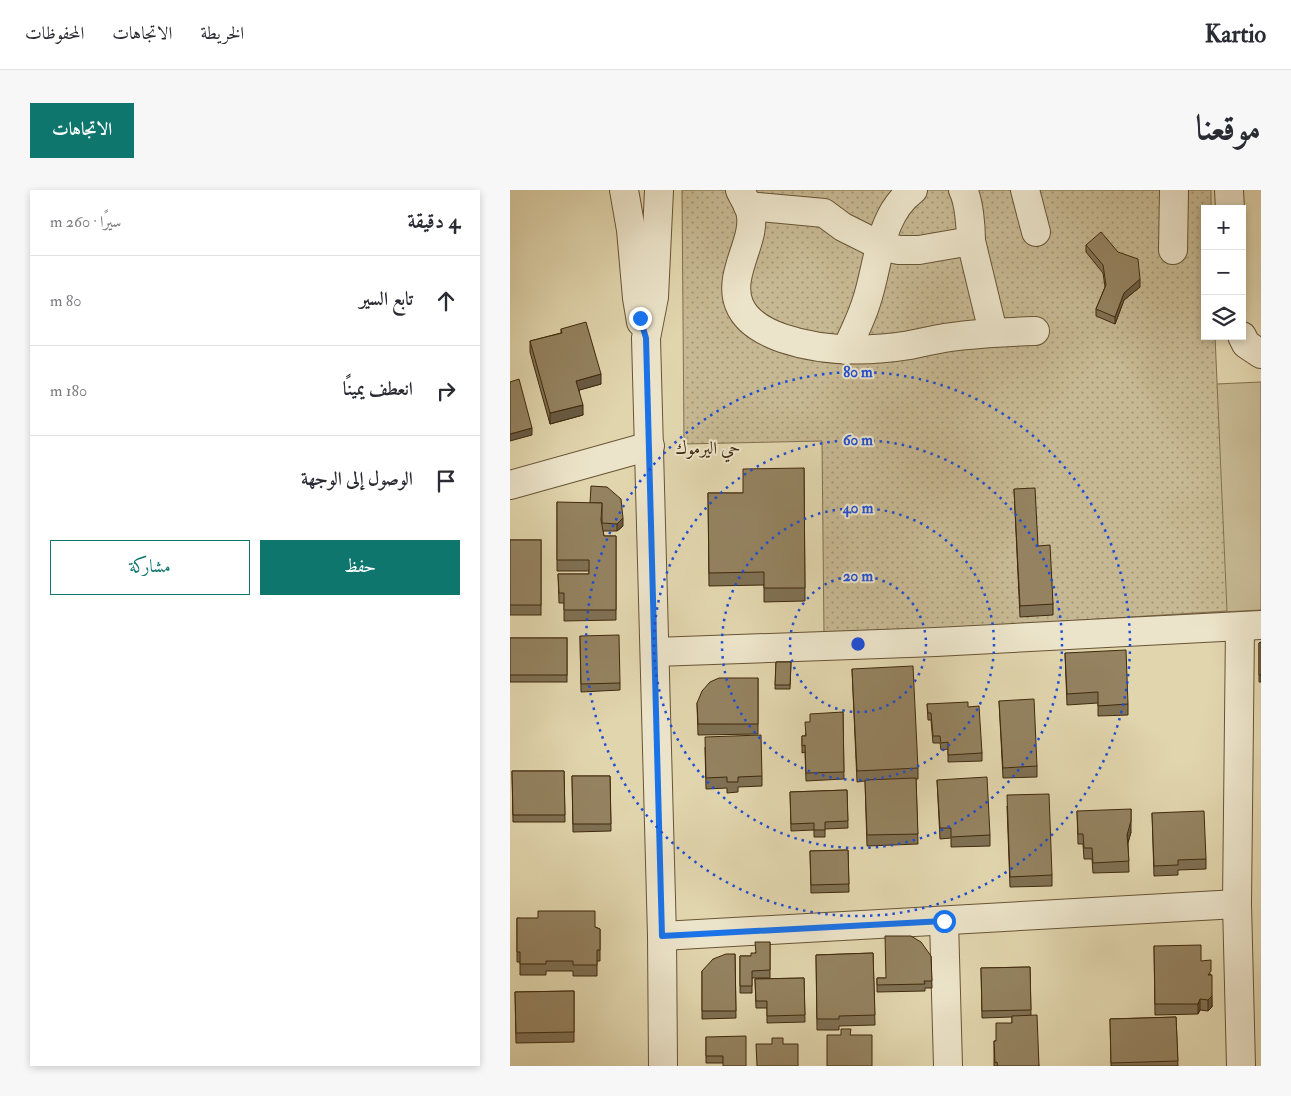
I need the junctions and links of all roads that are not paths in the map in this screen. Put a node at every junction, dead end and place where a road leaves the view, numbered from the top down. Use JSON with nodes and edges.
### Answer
{"nodes":[{"id":1,"x":624,"y":190,"type":"edge"},
{"id":2,"x":659,"y":190,"type":"edge"},
{"id":3,"x":913,"y":190,"type":"edge"},
{"id":4,"x":963,"y":190,"type":"edge"},
{"id":5,"x":1025,"y":190,"type":"edge"},
{"id":6,"x":1174,"y":190,"type":"edge"},
{"id":7,"x":1229,"y":190,"type":"edge"},
{"id":8,"x":744,"y":198,"type":"edge"},
{"id":9,"x":1230,"y":205,"type":"edge"},
{"id":10,"x":1036,"y":232,"type":"dead end"},
{"id":11,"x":971,"y":241,"type":"junction"},
{"id":12,"x":881,"y":246,"type":"junction"},
{"id":13,"x":1173,"y":250,"type":"dead end"},
{"id":14,"x":1034,"y":331,"type":"dead end"},
{"id":15,"x":993,"y":332,"type":"junction"},
{"id":16,"x":646,"y":338,"type":"junction"},
{"id":17,"x":1244,"y":340,"type":"edge"},
{"id":18,"x":846,"y":350,"type":"junction"},
{"id":19,"x":1261,"y":354,"type":"edge"},
{"id":20,"x":650,"y":446,"type":"junction"},
{"id":21,"x":510,"y":485,"type":"edge"},
{"id":22,"x":1251,"y":626,"type":"edge"},
{"id":23,"x":656,"y":652,"type":"junction"},
{"id":24,"x":1237,"y":904,"type":"junction"},
{"id":25,"x":944,"y":921,"type":"junction"},
{"id":26,"x":662,"y":936,"type":"junction"},
{"id":27,"x":663,"y":1066,"type":"edge"},
{"id":28,"x":948,"y":1066,"type":"edge"},
{"id":29,"x":1241,"y":1066,"type":"edge"}],
"edges":[{"from":1,"to":16,"type":"street"},
{"from":2,"to":16,"type":"street"},
{"from":3,"to":12,"type":"street"},
{"from":4,"to":11,"type":"street"},
{"from":5,"to":10,"type":"street"},
{"from":6,"to":13,"type":"street"},
{"from":7,"to":9,"type":"street"},
{"from":8,"to":12,"type":"street"},
{"from":8,"to":18,"type":"street"},
{"from":11,"to":12,"type":"street"},
{"from":11,"to":15,"type":"street"},
{"from":12,"to":18,"type":"street"},
{"from":14,"to":15,"type":"street"},
{"from":15,"to":18,"type":"street"},
{"from":16,"to":20,"type":"street"},
{"from":17,"to":19,"type":"street"},
{"from":20,"to":21,"type":"street"},
{"from":20,"to":23,"type":"street"},
{"from":22,"to":23,"type":"street"},
{"from":22,"to":24,"type":"street"},
{"from":23,"to":26,"type":"street"},
{"from":24,"to":25,"type":"street"},
{"from":24,"to":29,"type":"street"},
{"from":25,"to":26,"type":"street"},
{"from":25,"to":28,"type":"street"},
{"from":26,"to":27,"type":"street"}]}
